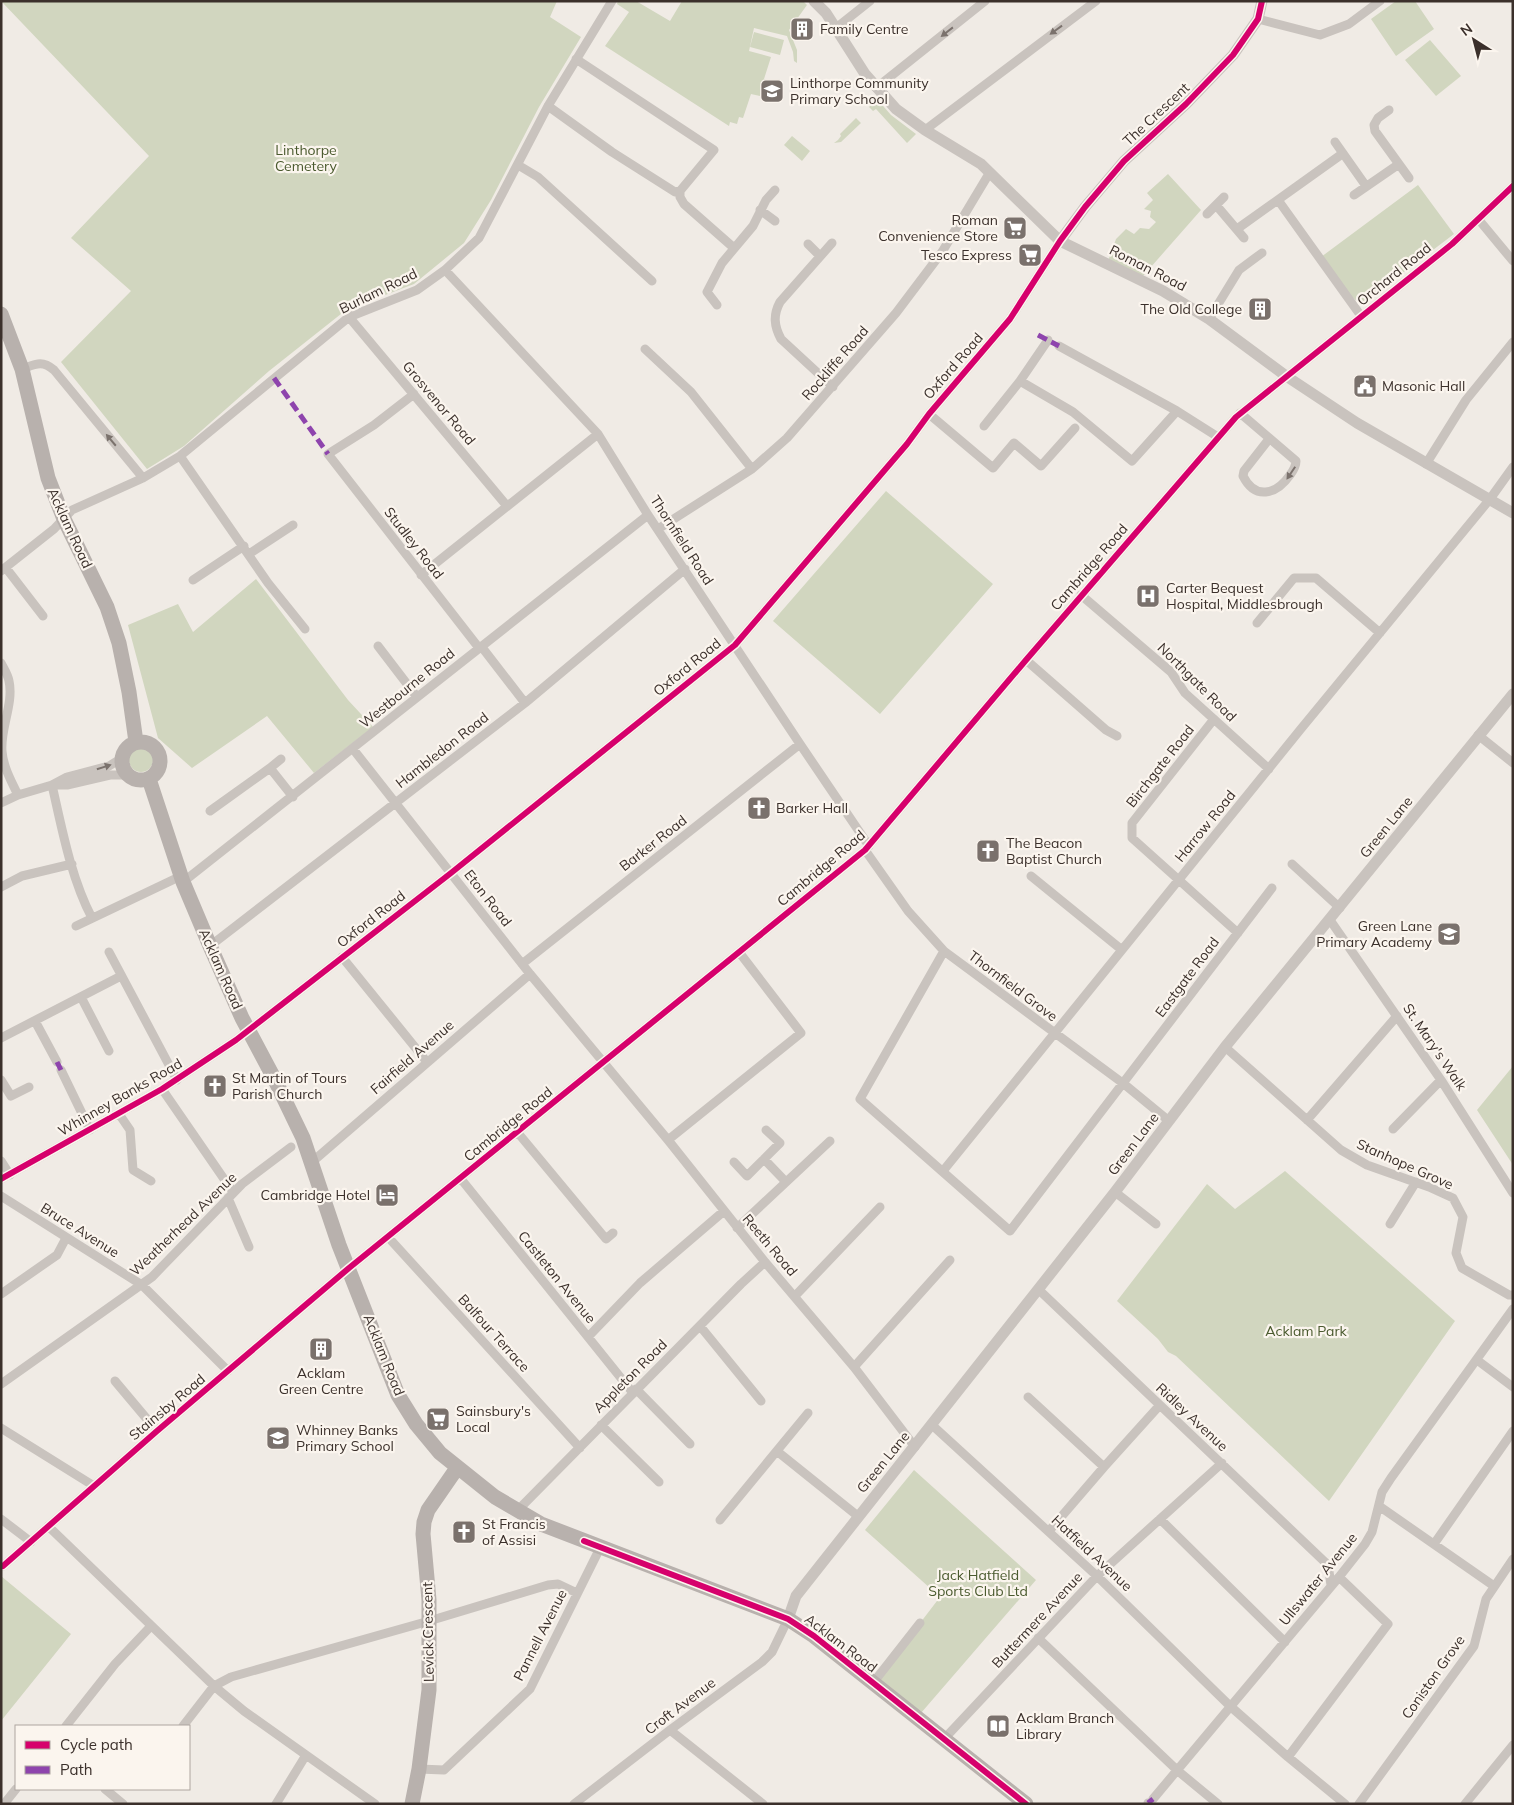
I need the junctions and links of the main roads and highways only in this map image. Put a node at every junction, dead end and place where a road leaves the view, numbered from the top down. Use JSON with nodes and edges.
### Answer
{"nodes":[{"id":1,"x":2,"y":319,"type":"edge"},
{"id":2,"x":136,"y":742,"type":"junction"},
{"id":3,"x":148,"y":779,"type":"junction"},
{"id":4,"x":457,"y":1468,"type":"junction"},
{"id":5,"x":412,"y":1804,"type":"edge"},
{"id":6,"x":1026,"y":1804,"type":"edge"}],
"edges":[{"from":1,"to":2,"type":"main road","name":"Acklam Road"},
{"from":2,"to":3,"type":"main road"},
{"from":2,"to":3,"type":"main road"},
{"from":3,"to":4,"type":"main road","name":"Acklam Road"},
{"from":4,"to":5,"type":"main road","name":"Levick Crescent"},
{"from":4,"to":6,"type":"main road","name":"Acklam Road"}]}
